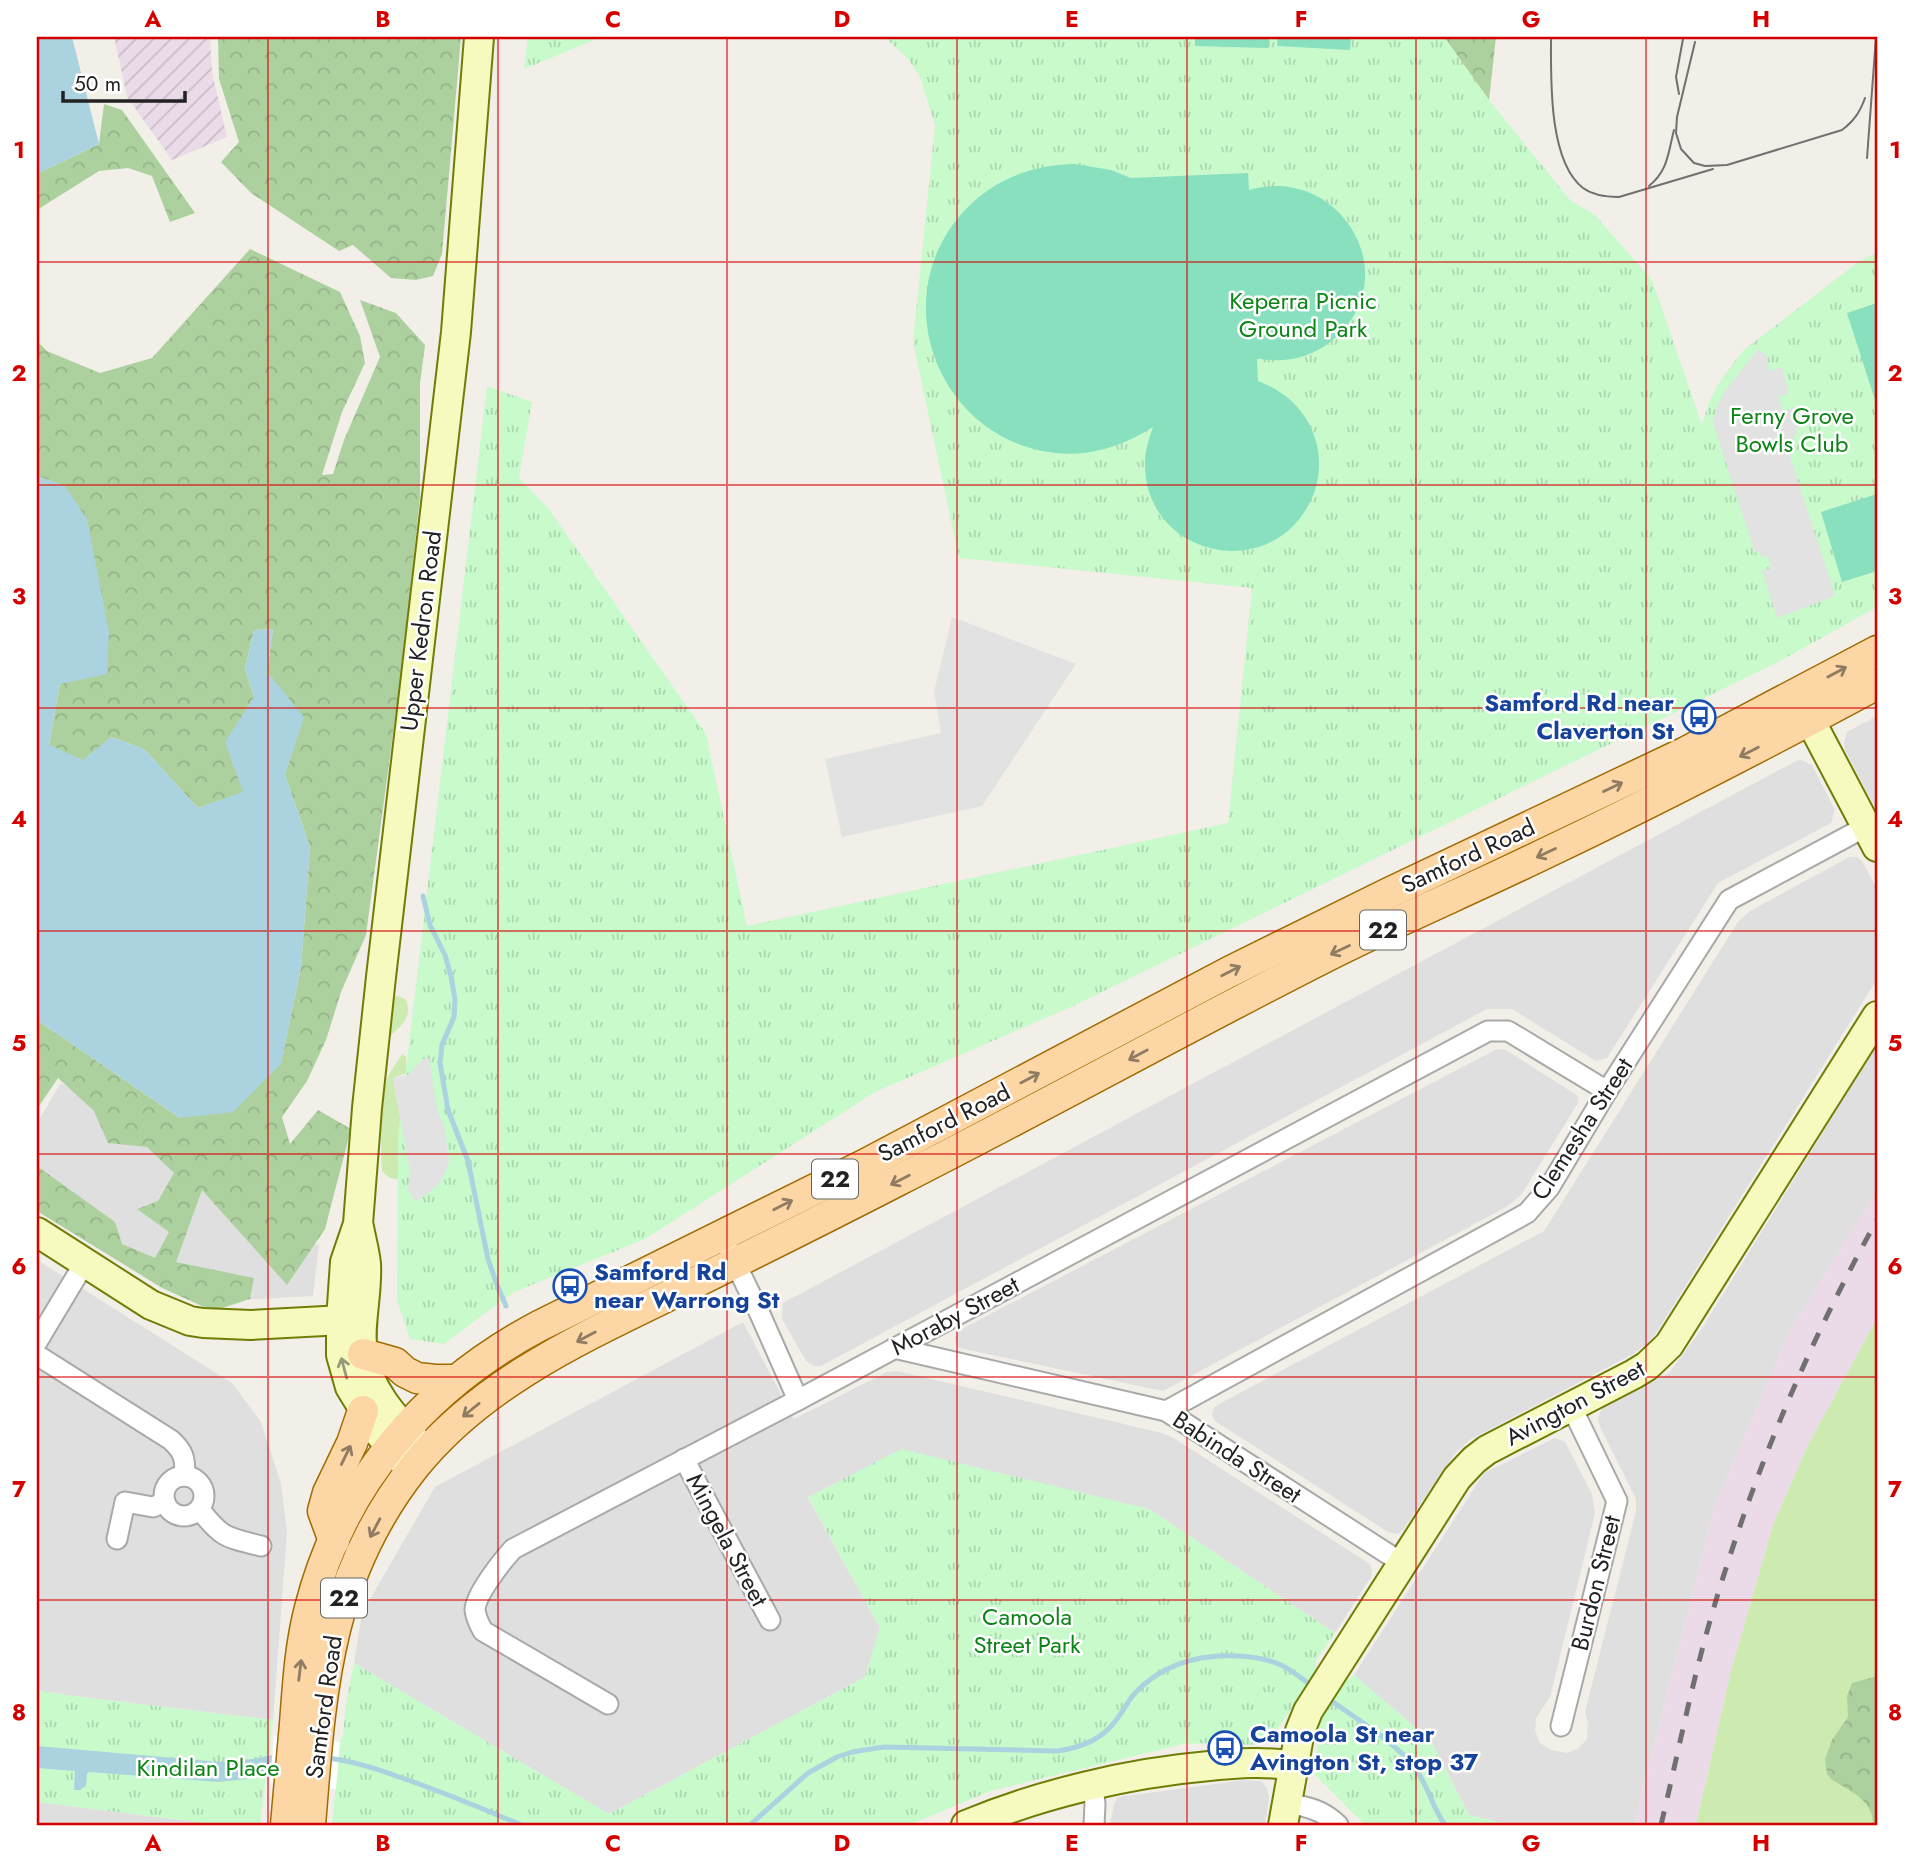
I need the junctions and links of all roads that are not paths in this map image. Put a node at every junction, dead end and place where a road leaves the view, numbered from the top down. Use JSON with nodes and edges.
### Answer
{"nodes":[{"id":1,"x":479,"y":37,"type":"edge"},
{"id":2,"x":1877,"y":651,"type":"edge"},
{"id":3,"x":1877,"y":684,"type":"edge"},
{"id":4,"x":1797,"y":694,"type":"junction"},
{"id":5,"x":1810,"y":720,"type":"junction"},
{"id":6,"x":1872,"y":837,"type":"edge"},
{"id":7,"x":1877,"y":1016,"type":"edge"},
{"id":8,"x":1607,"y":1091,"type":"junction"},
{"id":9,"x":37,"y":1232,"type":"edge"},
{"id":10,"x":721,"y":1236,"type":"junction"},
{"id":11,"x":85,"y":1262,"type":"junction"},
{"id":12,"x":735,"y":1263,"type":"junction"},
{"id":13,"x":352,"y":1320,"type":"junction"},
{"id":14,"x":37,"y":1342,"type":"edge"},
{"id":15,"x":894,"y":1348,"type":"junction"},
{"id":16,"x":363,"y":1354,"type":"junction"},
{"id":17,"x":37,"y":1355,"type":"edge"},
{"id":18,"x":456,"y":1380,"type":"junction"},
{"id":19,"x":798,"y":1401,"type":"junction"},
{"id":20,"x":1571,"y":1406,"type":"junction"},
{"id":21,"x":363,"y":1411,"type":"junction"},
{"id":22,"x":1166,"y":1411,"type":"junction"},
{"id":23,"x":397,"y":1438,"type":"junction"},
{"id":24,"x":684,"y":1459,"type":"junction"},
{"id":25,"x":419,"y":1462,"type":"junction"},
{"id":26,"x":185,"y":1476,"type":"junction"},
{"id":27,"x":165,"y":1502,"type":"junction"},
{"id":28,"x":200,"y":1510,"type":"junction"},
{"id":29,"x":117,"y":1539,"type":"dead end"},
{"id":30,"x":334,"y":1541,"type":"junction"},
{"id":31,"x":261,"y":1546,"type":"dead end"},
{"id":32,"x":1402,"y":1563,"type":"junction"},
{"id":33,"x":770,"y":1620,"type":"dead end"},
{"id":34,"x":608,"y":1704,"type":"dead end"},
{"id":35,"x":1561,"y":1726,"type":"dead end"},
{"id":36,"x":305,"y":1739,"type":"junction"},
{"id":37,"x":1294,"y":1766,"type":"junction"},
{"id":38,"x":301,"y":1786,"type":"junction"},
{"id":39,"x":1093,"y":1786,"type":"junction"},
{"id":40,"x":1285,"y":1814,"type":"edge"},
{"id":41,"x":286,"y":1825,"type":"edge"},
{"id":42,"x":310,"y":1825,"type":"edge"},
{"id":43,"x":966,"y":1825,"type":"edge"},
{"id":44,"x":1094,"y":1825,"type":"edge"},
{"id":45,"x":1338,"y":1825,"type":"edge"}],
"edges":[{"from":1,"to":13,"type":"street","name":"Upper Kedron Road"},
{"from":4,"to":2,"type":"main road","name":"Samford Road","number":"22","one_way":true},
{"from":3,"to":5,"type":"main road","name":"Samford Road","number":"22"},
{"from":4,"to":5,"type":"street"},
{"from":10,"to":4,"type":"main road","name":"Samford Road","number":"22","one_way":true},
{"from":5,"to":6,"type":"street"},
{"from":5,"to":12,"type":"main road","name":"Samford Road","number":"22","one_way":true},
{"from":6,"to":8,"type":"street","name":"Clemesha Street"},
{"from":7,"to":20,"type":"street","name":"Avington Street"},
{"from":8,"to":15,"type":"street","name":"Moraby Street"},
{"from":8,"to":22,"type":"street","name":"Clemesha Street"},
{"from":9,"to":11,"type":"street"},
{"from":10,"to":12,"type":"street"},
{"from":10,"to":18,"type":"main road","name":"Samford Road","number":"22"},
{"from":11,"to":13,"type":"street"},
{"from":11,"to":14,"type":"street"},
{"from":12,"to":19,"type":"street"},
{"from":12,"to":25,"type":"main road","name":"Samford Road","number":"22","one_way":true},
{"from":13,"to":16,"type":"street","name":"Upper Kedron Road"},
{"from":21,"to":13,"type":"street","name":"Upper Kedron Road","one_way":true},
{"from":15,"to":19,"type":"street","name":"Moraby Street"},
{"from":15,"to":22,"type":"street","name":"Babinda Street"},
{"from":16,"to":18,"type":"main road"},
{"from":16,"to":23,"type":"street","name":"Upper Kedron Road"},
{"from":17,"to":26,"type":"street"},
{"from":18,"to":23,"type":"main road","name":"Samford Road","number":"22"},
{"from":19,"to":24,"type":"street","name":"Moraby Street"},
{"from":20,"to":32,"type":"street","name":"Avington Street"},
{"from":20,"to":35,"type":"street","name":"Burdon Street"},
{"from":21,"to":23,"type":"street","name":"Upper Kedron Road"},
{"from":30,"to":21,"type":"main road","one_way":true},
{"from":22,"to":32,"type":"street","name":"Babinda Street"},
{"from":23,"to":25,"type":"street","name":"Upper Kedron Road"},
{"from":23,"to":30,"type":"main road","name":"Samford Road","number":"22"},
{"from":24,"to":33,"type":"street","name":"Mingela Street"},
{"from":24,"to":34,"type":"street","name":"Moraby Street"},
{"from":25,"to":36,"type":"main road","name":"Samford Road","number":"22","one_way":true},
{"from":26,"to":27,"type":"street"},
{"from":26,"to":28,"type":"street"},
{"from":27,"to":28,"type":"street"},
{"from":27,"to":29,"type":"street"},
{"from":28,"to":31,"type":"street"},
{"from":36,"to":30,"type":"main road","name":"Samford Road","number":"22","one_way":true},
{"from":32,"to":37,"type":"street","name":"Avington Street"},
{"from":36,"to":38,"type":"main road","name":"Samford Road","number":"22"},
{"from":37,"to":39,"type":"street"},
{"from":37,"to":40,"type":"street","name":"Avington Street"},
{"from":38,"to":41,"type":"main road","name":"Samford Road","number":"22"},
{"from":38,"to":42,"type":"main road","name":"Samford Road","number":"22"},
{"from":39,"to":43,"type":"street"},
{"from":39,"to":44,"type":"street"},
{"from":40,"to":45,"type":"street"}]}
